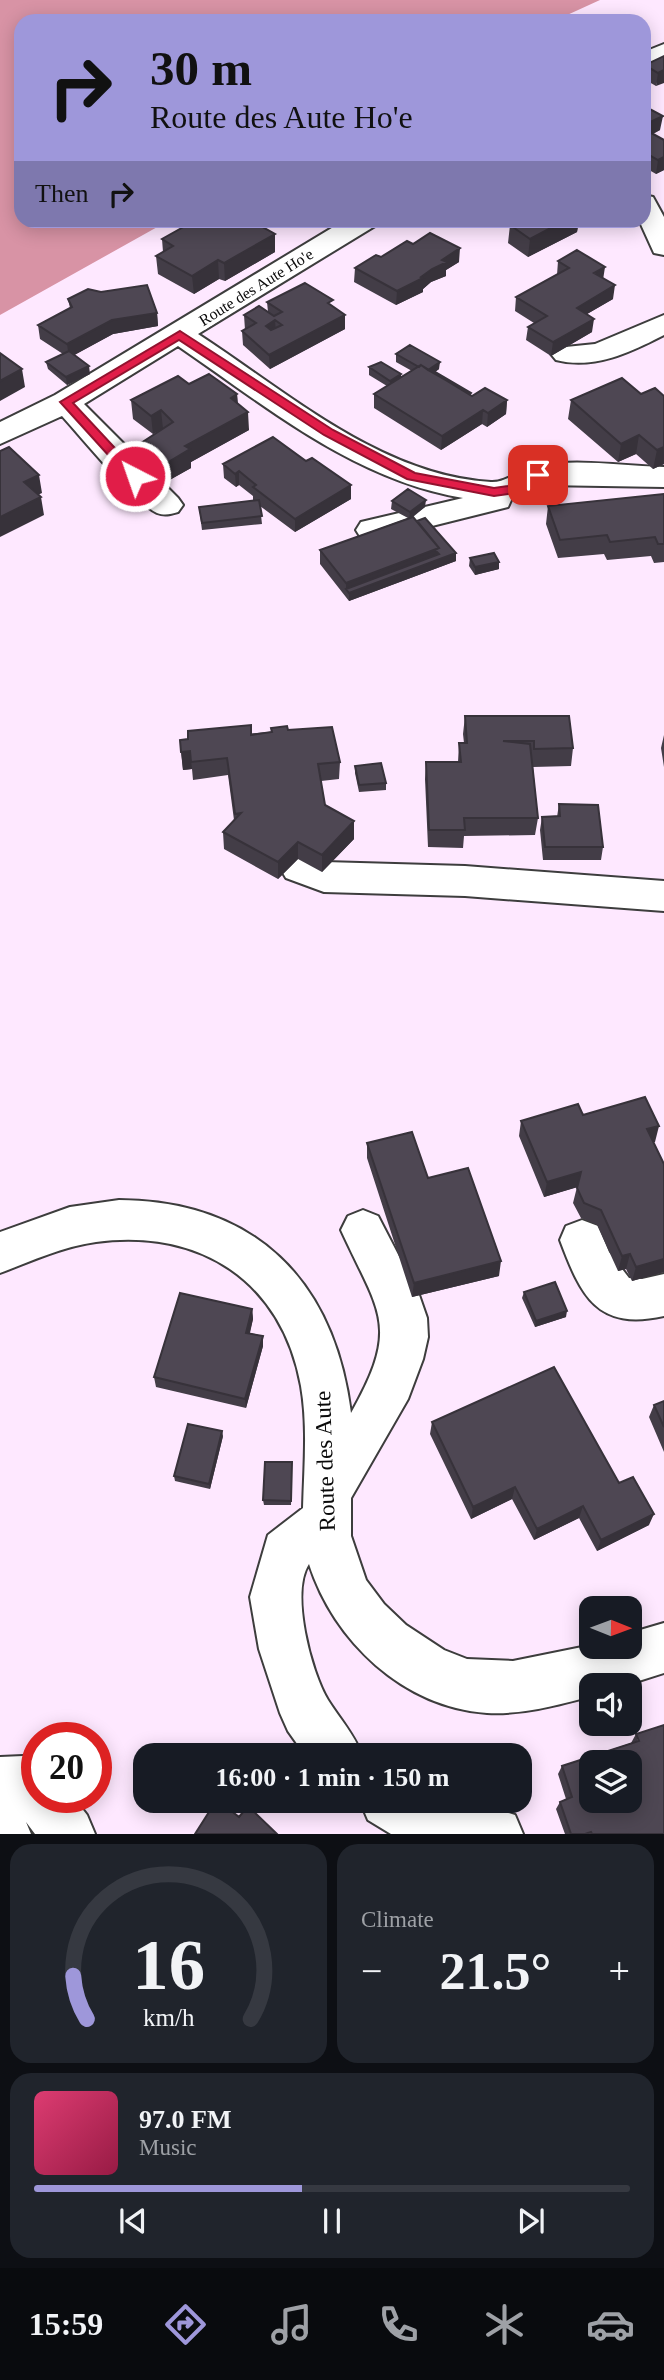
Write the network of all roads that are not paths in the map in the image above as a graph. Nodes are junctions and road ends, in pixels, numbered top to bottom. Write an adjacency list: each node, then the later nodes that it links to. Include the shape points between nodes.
1 (651, 218): 3 (street)
2 (352, 228): 5 (street, Route des Aute Ho'e)
3 (664, 247)
4 (664, 324): 6 (street, via 607,349 582,356)
5 (180, 335): 7 (street, Route des Aute Ho'e); 12 (street, via 329,433 411,476 494,492)
6 (566, 354)
7 (66, 402): 8 (street); 9 (street, Route des Aute Ho'e)
8 (92, 427): 10 (street); 14 (street)
9 (0, 435)
10 (143, 456)
11 (664, 477): 12 (street)
12 (524, 483): 13 (street); 15 (street, via 494,502)
13 (664, 494)
14 (167, 505)
15 (372, 530)
16 (299, 868): 17 (street, via 324,877 465,881)
17 (664, 896)
18 (363, 1230): 22 (street, via 392,1283 404,1320 405,1348)
19 (582, 1240): 21 (street, via 591,1264 617,1298 642,1300)
20 (0, 1254): 22 (street, Route des Aute, via 35,1236 104,1219 171,1222 216,1235 261,1265 300,1312 320,1359 328,1418)
21 (664, 1295)
22 (327, 1506): 23 (street, Route des Aute, via 326,1539 343,1591 375,1632 413,1662 468,1685 516,1686); 24 (street, via 285,1552 275,1597 284,1649 306,1713)
23 (664, 1648)
24 (327, 1743)
25 (21, 1782): 26 (street)
26 (0, 1783)
27 (52, 1813): 31 (street)
28 (405, 1813): 32 (street)
29 (0, 1827): 30 (street)
30 (4, 1834)
31 (68, 1834)
32 (496, 1834)

